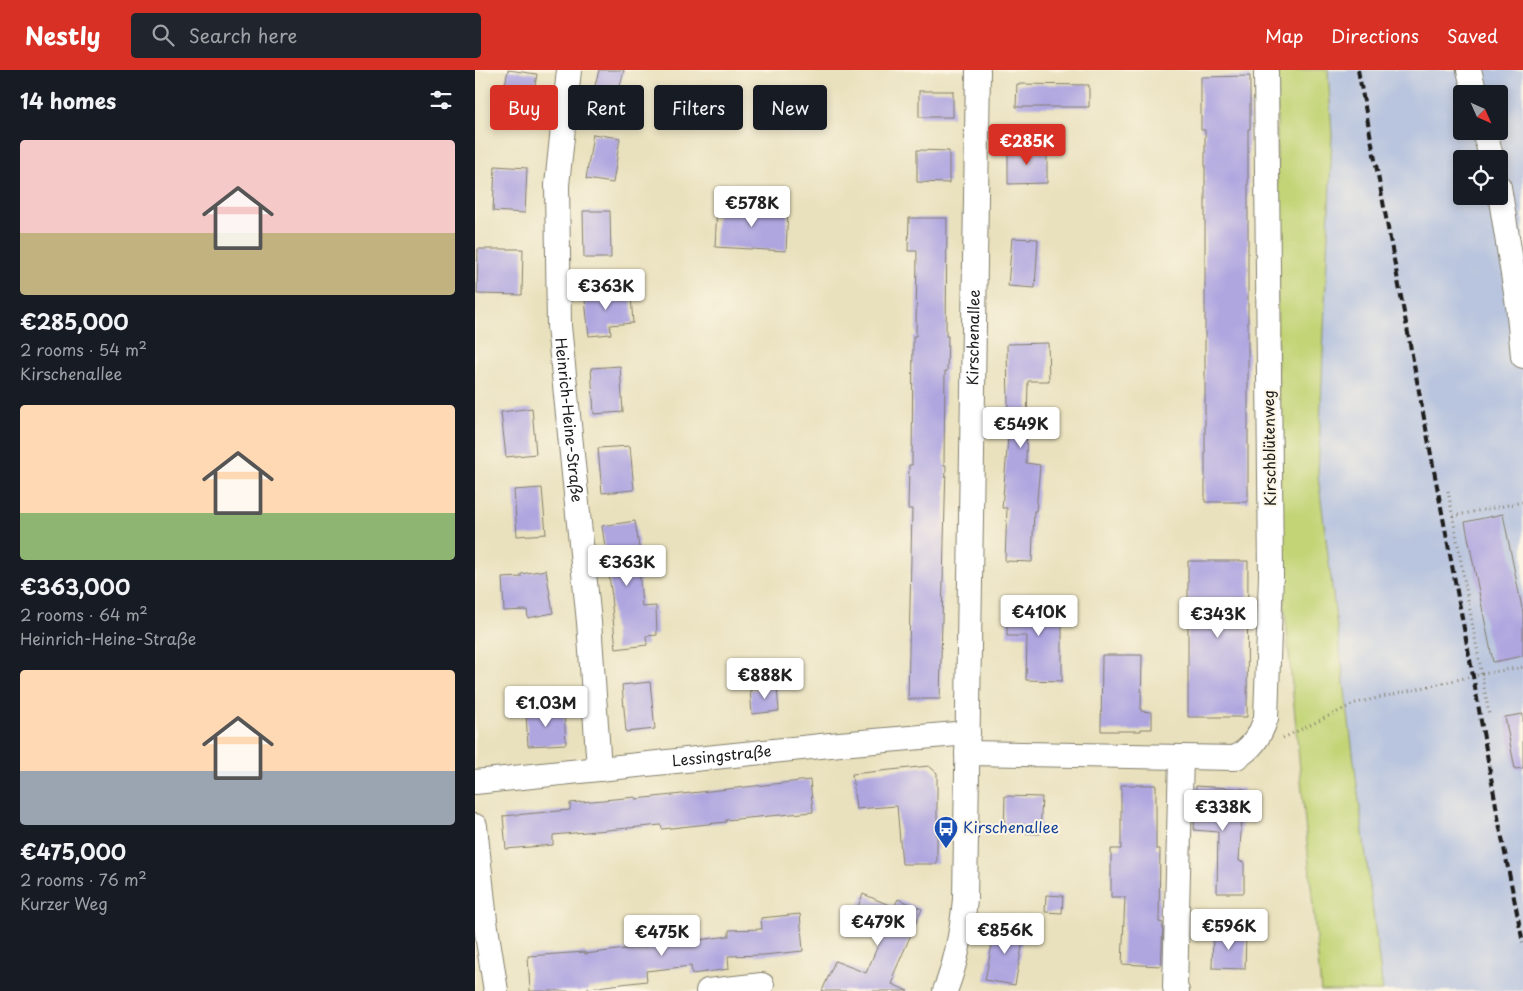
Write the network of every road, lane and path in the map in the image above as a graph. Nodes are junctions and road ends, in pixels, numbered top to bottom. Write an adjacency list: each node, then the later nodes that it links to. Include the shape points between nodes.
1 (569, 70): 17 (street, Heinrich-Heine-Straße, via 557,185 559,326 589,622)
2 (978, 70): 15 (street, Kirschenallee)
3 (1266, 70): 14 (street, Kirschblütenweg, via 1271,574 1266,718)
4 (1469, 70): 5 (street)
5 (1473, 85)
6 (1502, 205): 7 (street)
7 (1523, 356)
8 (1448, 491): 10 (path)
9 (1523, 502): 10 (path)
10 (1452, 516): 12 (path)
11 (1523, 666): 12 (path)
12 (1482, 674): 13 (path); 14 (path, via 1356,703 1277,740)
13 (1489, 714)
14 (1260, 735): 16 (street, Kirschblütenweg, via 1246,752 1235,758)
15 (968, 743): 16 (street, Kirschblütenweg); 17 (street, Lessingstraße, via 859,742); 23 (street, Kirschenallee, via 965,899 961,934)
16 (1181, 757): 24 (street)
17 (599, 769): 18 (street, Lessingstraße)
18 (475, 782)
19 (475, 826): 21 (street)
20 (762, 985): 22 (street)
21 (496, 991)
22 (708, 991)
23 (945, 991)
24 (1177, 991)

